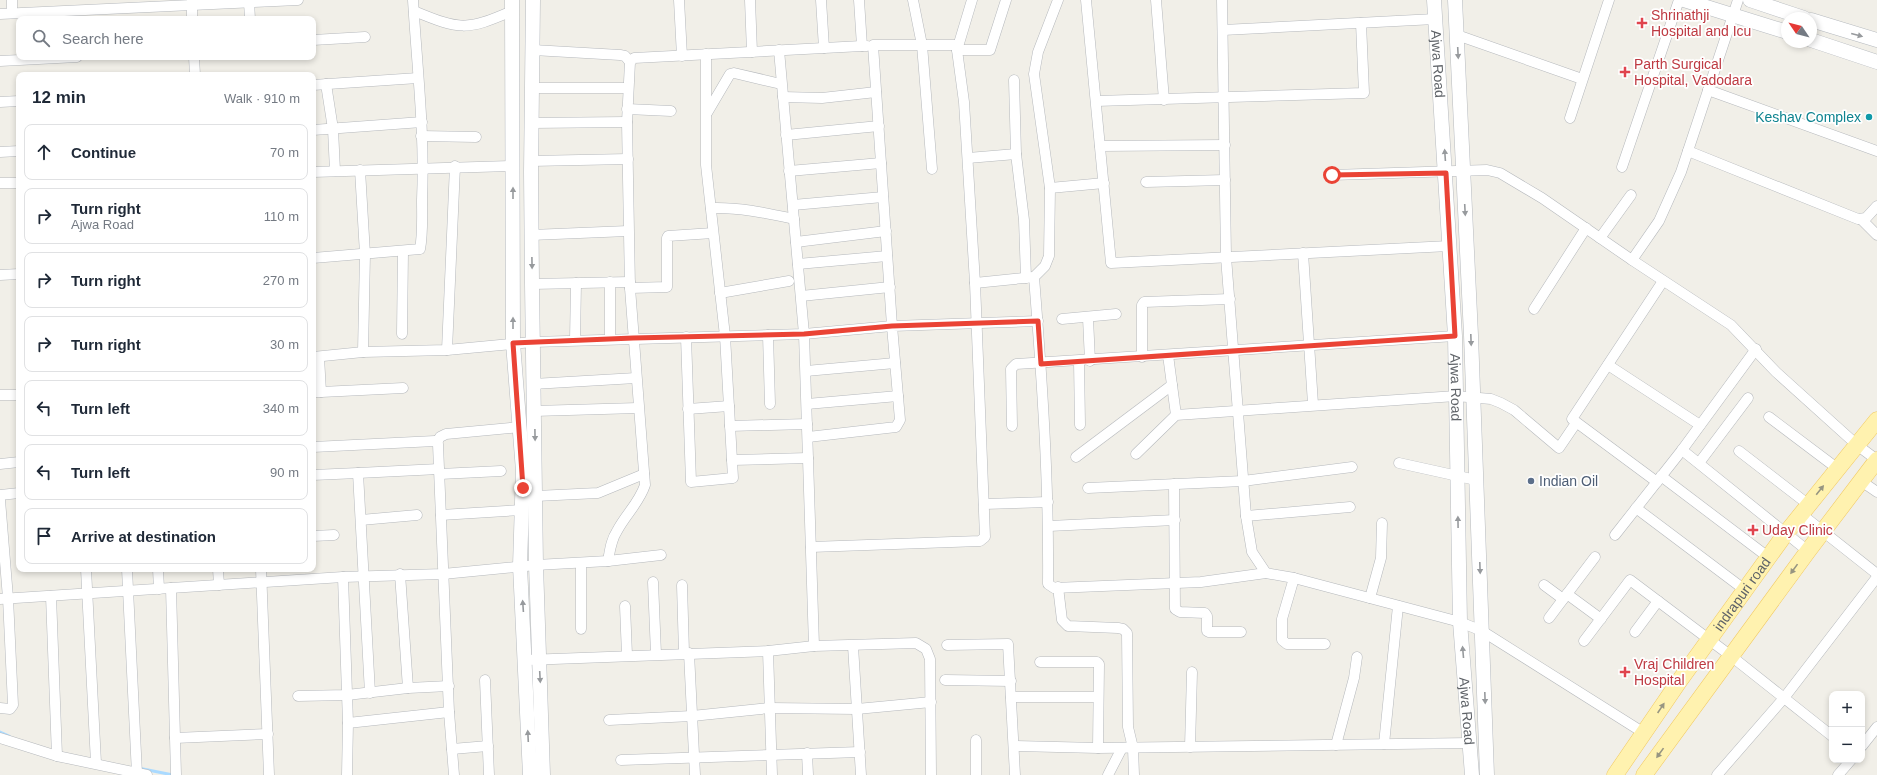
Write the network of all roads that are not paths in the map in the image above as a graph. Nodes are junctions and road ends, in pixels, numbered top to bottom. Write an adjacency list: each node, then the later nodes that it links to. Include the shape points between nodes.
1 (12, 0): 29 (street)
2 (298, 0): 24 (street)
3 (413, 0): 27 (street)
4 (534, 0): 51 (street)
5 (679, 0): 55 (street)
6 (750, 0): 53 (street)
7 (821, 0): 50 (street)
8 (859, 0): 47 (street)
9 (913, 0): 46 (street)
10 (972, 0): 48 (street)
11 (1006, 0): 48 (street, via 990,50)
12 (1058, 0): 119 (street, via 1038,52 1034,74)
13 (1086, 0): 77 (street)
14 (1156, 0): 74 (street)
15 (1222, 0): 38 (street)
16 (1434, 0): 34 (street, Ajwa Road)
17 (1455, 0): 40 (street, Ajwa Road)
18 (1609, 0): 63 (street)
19 (1679, 0): 104 (street)
20 (1684, 0): 31 (street)
21 (1738, 0): 31 (street)
22 (1750, 0): 25 (street)
23 (192, 2): 24 (street); 29 (street); 32 (street)
24 (249, 2): 33 (street)
25 (1770, 3): 28 (street)
26 (512, 6): 27 (street, via 481,24 467,26 446,24); 103 (street)
27 (414, 11): 62 (street)
28 (1790, 12)
29 (12, 13): 30 (street)
30 (0, 14)
31 (1734, 15): 39 (street); 70 (street)
32 (192, 16)
33 (250, 16)
34 (1435, 19): 36 (street); 112 (street, Ajwa Road, one-way to 34)
35 (1817, 22): 37 (street)
36 (1361, 23): 38 (street); 73 (street, via 1364,93)
37 (1838, 29): 43 (street, one-way to 43); 49 (street)
38 (1223, 30): 73 (street)
39 (1781, 30)
40 (1457, 35): 63 (street); 110 (street, Ajwa Road, one-way to 110)
41 (365, 37): 42 (street)
42 (316, 40)
43 (1877, 40)
44 (1817, 42): 49 (street)
45 (873, 45): 46 (street); 47 (street); 71 (street)
46 (922, 45): 48 (street); 106 (street)
47 (862, 46): 50 (street)
48 (957, 47): 98 (street)
49 (1833, 47): 60 (street)
50 (824, 48): 52 (street)
51 (533, 50): 59 (street, via 620,55 625,56); 68 (street)
52 (778, 50): 53 (street); 66 (street)
53 (752, 52): 54 (street)
54 (706, 54): 55 (street); 80 (street)
55 (682, 56): 59 (street, via 634,58)
56 (19, 60): 58 (street)
57 (194, 60): 61 (street)
58 (0, 61)
59 (630, 62): 69 (street)
60 (1877, 62)
61 (195, 72)
62 (418, 78): 65 (street); 82 (street)
63 (1582, 79): 81 (street)
64 (1014, 80): 97 (street)
65 (326, 84): 67 (street); 86 (street)
66 (781, 84): 72 (street); 80 (street, via 730,74)
67 (316, 85)
68 (532, 88): 69 (street); 84 (street)
69 (628, 88): 78 (street)
70 (1708, 90): 94 (street); 95 (street)
71 (876, 92): 72 (street, via 822,98); 85 (street)
72 (783, 97): 88 (street)
73 (1224, 98): 74 (street); 91 (street)
74 (1164, 100): 77 (street)
75 (16, 101): 76 (street)
76 (0, 102)
77 (1096, 102): 92 (street)
78 (627, 109): 79 (street); 83 (street)
79 (671, 111)
80 (706, 114): 124 (street, via 706,165)
81 (1570, 118)
82 (422, 122): 86 (street); 89 (street)
83 (627, 122): 84 (street); 99 (street)
84 (531, 123): 100 (street)
85 (879, 126): 88 (street); 101 (street)
86 (332, 129): 87 (street); 109 (street)
87 (316, 130)
88 (786, 135): 108 (street)
89 (421, 136): 90 (street); 105 (street)
90 (476, 137)
91 (1225, 145): 92 (street); 114 (street)
92 (1100, 146): 118 (street)
93 (16, 151): 96 (street)
94 (1688, 151): 126 (street); 142 (street, via 1659,221)
95 (1877, 151)
96 (0, 152)
97 (1016, 154): 98 (street); 146 (street)
98 (968, 158): 151 (street)
99 (628, 159): 100 (street); 128 (street)
100 (531, 161): 131 (street)
101 (881, 162): 108 (street); 121 (street)
102 (455, 166): 103 (street); 105 (street); 178 (street)
103 (513, 166): 175 (street, one-way to 103)
104 (1622, 167)
105 (424, 168): 107 (street); 136 (street, via 421,248)
106 (932, 169)
107 (360, 170): 109 (street); 138 (street)
108 (789, 170): 122 (street)
109 (335, 171): 111 (street)
110 (1463, 171): 112 (street); 127 (street, via 1487,170 1500,173); 199 (street, Ajwa Road, one-way to 199)
111 (316, 172)
112 (1446, 173): 113 (street); 135 (street, Ajwa Road)
113 (1332, 175)
114 (1225, 180): 115 (street); 140 (street)
115 (1146, 182)
116 (0, 183): 117 (street)
117 (16, 183)
118 (1104, 183): 119 (street); 140 (street, via 1111,263)
119 (1050, 188): 146 (street, via 1050,256 1045,266)
120 (1631, 195): 133 (street)
121 (883, 197): 122 (street); 129 (street)
122 (793, 205): 125 (street)
123 (1877, 206): 126 (street)
124 (711, 208): 125 (street, via 748,209); 130 (street)
125 (794, 219): 134 (street)
126 (1862, 220): 132 (street)
127 (1586, 228): 133 (street); 158 (street)
128 (628, 231): 131 (street); 153 (street)
129 (886, 231): 134 (street); 139 (street)
130 (713, 233): 153 (street, via 668,236 667,287); 155 (street)
131 (531, 235): 152 (street, one-way to 152)
132 (1877, 235)
133 (1600, 238): 142 (street)
134 (796, 242): 143 (street)
135 (1449, 246): 137 (street); 169 (street, Ajwa Road)
136 (403, 251): 138 (street); 165 (street)
137 (1303, 253): 140 (street); 176 (street)
138 (366, 254): 141 (street); 180 (street)
139 (887, 256): 143 (street); 154 (street)
140 (1226, 257): 157 (street)
141 (316, 258)
142 (1632, 260): 148 (street)
143 (798, 264): 156 (street)
144 (16, 274): 145 (street)
145 (0, 275)
146 (1030, 277): 151 (street); 162 (street)
147 (789, 281): 155 (street)
148 (1663, 281): 177 (street, via 1731,325); 188 (street)
149 (610, 282): 150 (street); 153 (street); 172 (street)
150 (576, 283): 152 (street); 173 (street)
151 (976, 283): 163 (street)
152 (532, 284): 174 (street)
153 (630, 285): 171 (street)
154 (890, 287): 156 (street); 164 (street)
155 (720, 293): 168 (street)
156 (801, 296): 166 (street)
157 (1230, 298): 179 (street); 183 (street, via 1144,302)
158 (1534, 309)
159 (1116, 314): 160 (street)
160 (1088, 318): 161 (street); 184 (street)
161 (1062, 319)
162 (1038, 321): 163 (street); 187 (street)
163 (977, 322): 164 (street); 254 (street)
164 (892, 326): 166 (street); 186 (street)
165 (402, 334)
166 (804, 334): 167 (street); 189 (street)
167 (768, 335): 168 (street); 201 (street)
168 (725, 336): 170 (street); 204 (street)
169 (1455, 336): 176 (street); 198 (street, Ajwa Road)
170 (686, 337): 171 (street); 206 (street)
171 (633, 338): 172 (street); 190 (street)
172 (610, 339): 173 (street)
173 (575, 340): 174 (street)
174 (533, 342): 175 (street); 191 (street)
175 (513, 343): 178 (street); 218 (street)
176 (1310, 344): 179 (street); 203 (street)
177 (1756, 349): 215 (street); 221 (street, via 1776,372)
178 (447, 350): 180 (street)
179 (1234, 351): 181 (street); 208 (street)
180 (364, 352): 182 (street)
181 (1168, 355): 183 (street); 192 (street)
182 (316, 357): 194 (street)
183 (1142, 357): 184 (street)
184 (1090, 360): 185 (street)
185 (1079, 361): 187 (street); 214 (street)
186 (895, 363): 189 (street); 197 (street)
187 (1041, 364): 217 (street, via 1016,364 1011,369); 253 (street)
188 (1608, 365): 212 (street, via 1572,417); 215 (street)
189 (806, 372): 202 (street)
190 (636, 378): 191 (street); 205 (street)
191 (533, 384): 207 (street)
192 (1172, 385): 209 (street); 226 (street)
193 (403, 388): 194 (street)
194 (317, 392)
195 (16, 394): 196 (street)
196 (0, 395)
197 (898, 396): 202 (street); 219 (street, via 900,420 896,427)
198 (1456, 396): 199 (street); 203 (street); 241 (street, Ajwa Road)
199 (1473, 397): 212 (street, via 1491,399 1514,410 1559,448); 243 (street, Ajwa Road)
200 (1748, 398): 232 (street)
201 (770, 404)
202 (807, 404): 213 (street)
203 (1313, 404): 208 (street)
204 (729, 406): 206 (street); 216 (street)
205 (638, 408): 207 (street); 239 (street)
206 (688, 409): 228 (street, via 691,482 733,478)
207 (534, 411): 251 (street, one-way to 251)
208 (1238, 411): 209 (street); 244 (street)
209 (1176, 415): 225 (street)
210 (1769, 417): 235 (street)
211 (1877, 420): 221 (main road, indrapuri road)
212 (1576, 423): 242 (street)
213 (807, 424): 216 (street); 219 (street)
214 (1080, 425)
215 (1700, 425): 223 (street)
216 (730, 426): 228 (street)
217 (1012, 426)
218 (520, 427): 220 (street, via 446,434); 257 (street)
219 (808, 437): 227 (street)
220 (437, 442): 222 (street); 237 (street)
221 (1857, 445): 229 (street); 235 (main road, indrapuri road)
222 (316, 447)
223 (1682, 450): 232 (street); 242 (street)
224 (1739, 451): 258 (street)
225 (1136, 454)
226 (1076, 457)
227 (808, 458): 228 (street); 271 (street)
228 (732, 460)
229 (1877, 460): 245 (main road, indrapuri road)
230 (16, 462): 233 (street)
231 (1399, 463): 241 (street)
232 (1699, 463): 267 (street)
233 (0, 464)
234 (1352, 467): 244 (street)
235 (1838, 469): 258 (main road, indrapuri road, one-way to 235)
236 (501, 471): 237 (street)
237 (440, 472): 238 (street); 260 (street)
238 (358, 473): 240 (street); 262 (street)
239 (644, 474): 251 (street, via 598,493); 276 (street, via 645,485 642,494 617,530)
240 (316, 476)
241 (1457, 477): 243 (street); 314 (street, Ajwa Road, one-way to 241)
242 (1659, 479): 256 (street); 275 (street)
243 (1476, 480): 316 (street, Ajwa Road, one-way to 316)
244 (1243, 481): 246 (street); 261 (street)
245 (1861, 481): 248 (street); 266 (main road, indrapuri road)
246 (1174, 484): 247 (street); 263 (street)
247 (1088, 488)
248 (1877, 492)
249 (16, 493): 250 (street)
250 (0, 495)
251 (536, 496): 278 (street)
252 (0, 500): 308 (street)
253 (1048, 502): 254 (street); 265 (street)
254 (984, 504): 271 (street, via 985,537 980,541)
255 (1350, 507): 261 (street)
256 (1636, 508): 269 (street); 302 (street)
257 (522, 510): 260 (street); 279 (street)
258 (1805, 510): 266 (street); 267 (main road, indrapuri road)
259 (418, 515): 262 (street)
260 (441, 515): 287 (street)
261 (1246, 516): 285 (street, via 1252,552)
262 (361, 520): 290 (street)
263 (1175, 520): 265 (street); 295 (street)
264 (1382, 523): 307 (street, via 1381,558)
265 (1049, 526): 299 (street, via 1048,584)
266 (1822, 532): 272 (main road, indrapuri road); 288 (street)
267 (1786, 533): 272 (street); 275 (main road, indrapuri road)
268 (334, 535): 270 (street)
269 (1615, 535)
270 (316, 536)
271 (811, 547): 323 (street)
272 (1808, 551): 329 (main road, indrapuri road, one-way to 329)
273 (660, 555): 276 (street)
274 (1595, 557): 306 (street)
275 (1768, 557): 302 (main road, indrapuri road)
276 (608, 561): 277 (street)
277 (580, 564): 278 (street); 315 (street)
278 (536, 565): 279 (street); 331 (street)
279 (520, 566): 287 (street); 331 (street, one-way to 279)
280 (86, 572): 304 (street)
281 (127, 572): 303 (street)
282 (158, 572): 301 (street)
283 (218, 572): 296 (street)
284 (261, 572): 293 (street)
285 (1266, 572): 292 (street); 295 (street, via 1201,582)
286 (400, 574): 287 (street); 290 (street); 338 (street)
287 (443, 574): 337 (street)
288 (1877, 574)
289 (343, 577): 290 (street); 293 (street); 340 (street)
290 (365, 577): 339 (street)
291 (1877, 577): 344 (street)
292 (1294, 578): 307 (street); 321 (street, via 1282,619 1282,640 1287,644)
293 (262, 582): 296 (street); 355 (street)
294 (653, 582): 327 (street)
295 (1175, 583): 299 (street); 317 (street, via 1175,609 1178,612 1205,613 1209,632)
296 (219, 585): 300 (street)
297 (682, 585): 326 (street)
298 (1544, 585): 306 (street)
299 (1058, 587): 369 (street, via 1062,620 1068,626 1118,628 1127,633 1128,727)
300 (171, 588): 301 (street); 358 (street)
301 (159, 589): 303 (street)
302 (1745, 590): 319 (main road, indrapuri road)
303 (129, 591): 304 (street); 379 (street)
304 (89, 594): 305 (street); 377 (street)
305 (51, 596): 308 (street); 374 (street)
306 (1565, 596): 312 (street); 313 (street)
307 (1370, 598): 311 (street)
308 (4, 599): 346 (street, via 13,705 10,709)
309 (1658, 601): 313 (street, via 1630,580); 318 (street); 319 (street)
310 (626, 606): 328 (street)
311 (1398, 606): 314 (street); 362 (street)
312 (1549, 618)
313 (1601, 619): 320 (street)
314 (1460, 622): 316 (street); 361 (street, Ajwa Road, one-way to 314)
315 (582, 629)
316 (1482, 631): 354 (street); 397 (street, Ajwa Road, one-way to 397)
317 (1241, 632)
318 (1635, 632)
319 (1710, 640): 329 (street); 354 (main road, indrapuri road, one-way to 319)
320 (1584, 641)
321 (1325, 644)
322 (946, 645): 336 (street, via 1008,644)
323 (814, 646): 324 (street); 325 (street)
324 (853, 646): 345 (street, via 921,644 930,659); 348 (street)
325 (768, 651): 326 (street); 347 (street)
326 (686, 653): 327 (street); 350 (street)
327 (656, 654): 328 (street)
328 (627, 655): 331 (street)
329 (1731, 656): 344 (street); 399 (main road, indrapuri road, one-way to 399)
330 (1357, 657): 363 (street)
331 (532, 659): 385 (street, one-way to 331); 386 (street, one-way to 386)
332 (1040, 662): 343 (street, via 1097,662)
333 (1192, 672): 366 (street)
334 (485, 680): 364 (street)
335 (945, 680): 336 (street)
336 (1011, 681): 342 (street)
337 (449, 686): 338 (street); 349 (street)
338 (408, 688): 339 (street)
339 (370, 692): 340 (street)
340 (348, 695): 341 (street); 352 (street)
341 (298, 696)
342 (1011, 697): 343 (street); 365 (street)
343 (1098, 698): 367 (street)
344 (1784, 698): 356 (street); 400 (street)
345 (931, 702): 348 (street); 391 (street)
346 (0, 708)
347 (770, 708): 348 (street); 350 (street); 373 (street)
348 (857, 709): 371 (street)
349 (449, 712): 352 (street); 370 (street)
350 (692, 716): 351 (street); 375 (street)
351 (609, 720)
352 (348, 723): 382 (street)
353 (1877, 727): 360 (street)
354 (1644, 733): 398 (main road, indrapuri road)
355 (268, 734): 358 (street); 381 (street)
356 (1829, 734)
357 (0, 738): 374 (street)
358 (175, 738): 380 (street)
359 (976, 740): 392 (street)
360 (1865, 742)
361 (1470, 743): 362 (street); 396 (street, Ajwa Road)
362 (1384, 744): 363 (street)
363 (1336, 745): 366 (street)
364 (488, 746): 370 (street); 384 (street)
365 (1015, 746): 367 (street); 393 (street)
366 (1190, 747): 369 (street)
367 (1098, 748): 368 (street)
368 (1122, 748): 369 (street); 394 (street)
369 (1133, 748): 395 (street)
370 (452, 749): 383 (street)
371 (860, 752): 372 (street); 390 (street)
372 (807, 753): 373 (street); 389 (street)
373 (772, 754): 375 (street); 388 (street)
374 (56, 756): 377 (street)
375 (694, 758): 376 (street); 387 (street)
376 (621, 760)
377 (96, 763): 379 (street)
378 (1848, 763): 401 (street)
379 (142, 774)
380 (176, 775)
381 (269, 775)
382 (347, 775)
383 (454, 775)
384 (489, 775)
385 (530, 775)
386 (544, 775)
387 (695, 775)
388 (772, 775)
389 (808, 775)
390 (861, 775)
391 (931, 775)
392 (976, 775)
393 (1015, 775)
394 (1108, 775)
395 (1134, 775)
396 (1472, 775)
397 (1487, 775)
398 (1615, 775)
399 (1644, 775)
400 (1717, 775)
401 (1838, 775)

